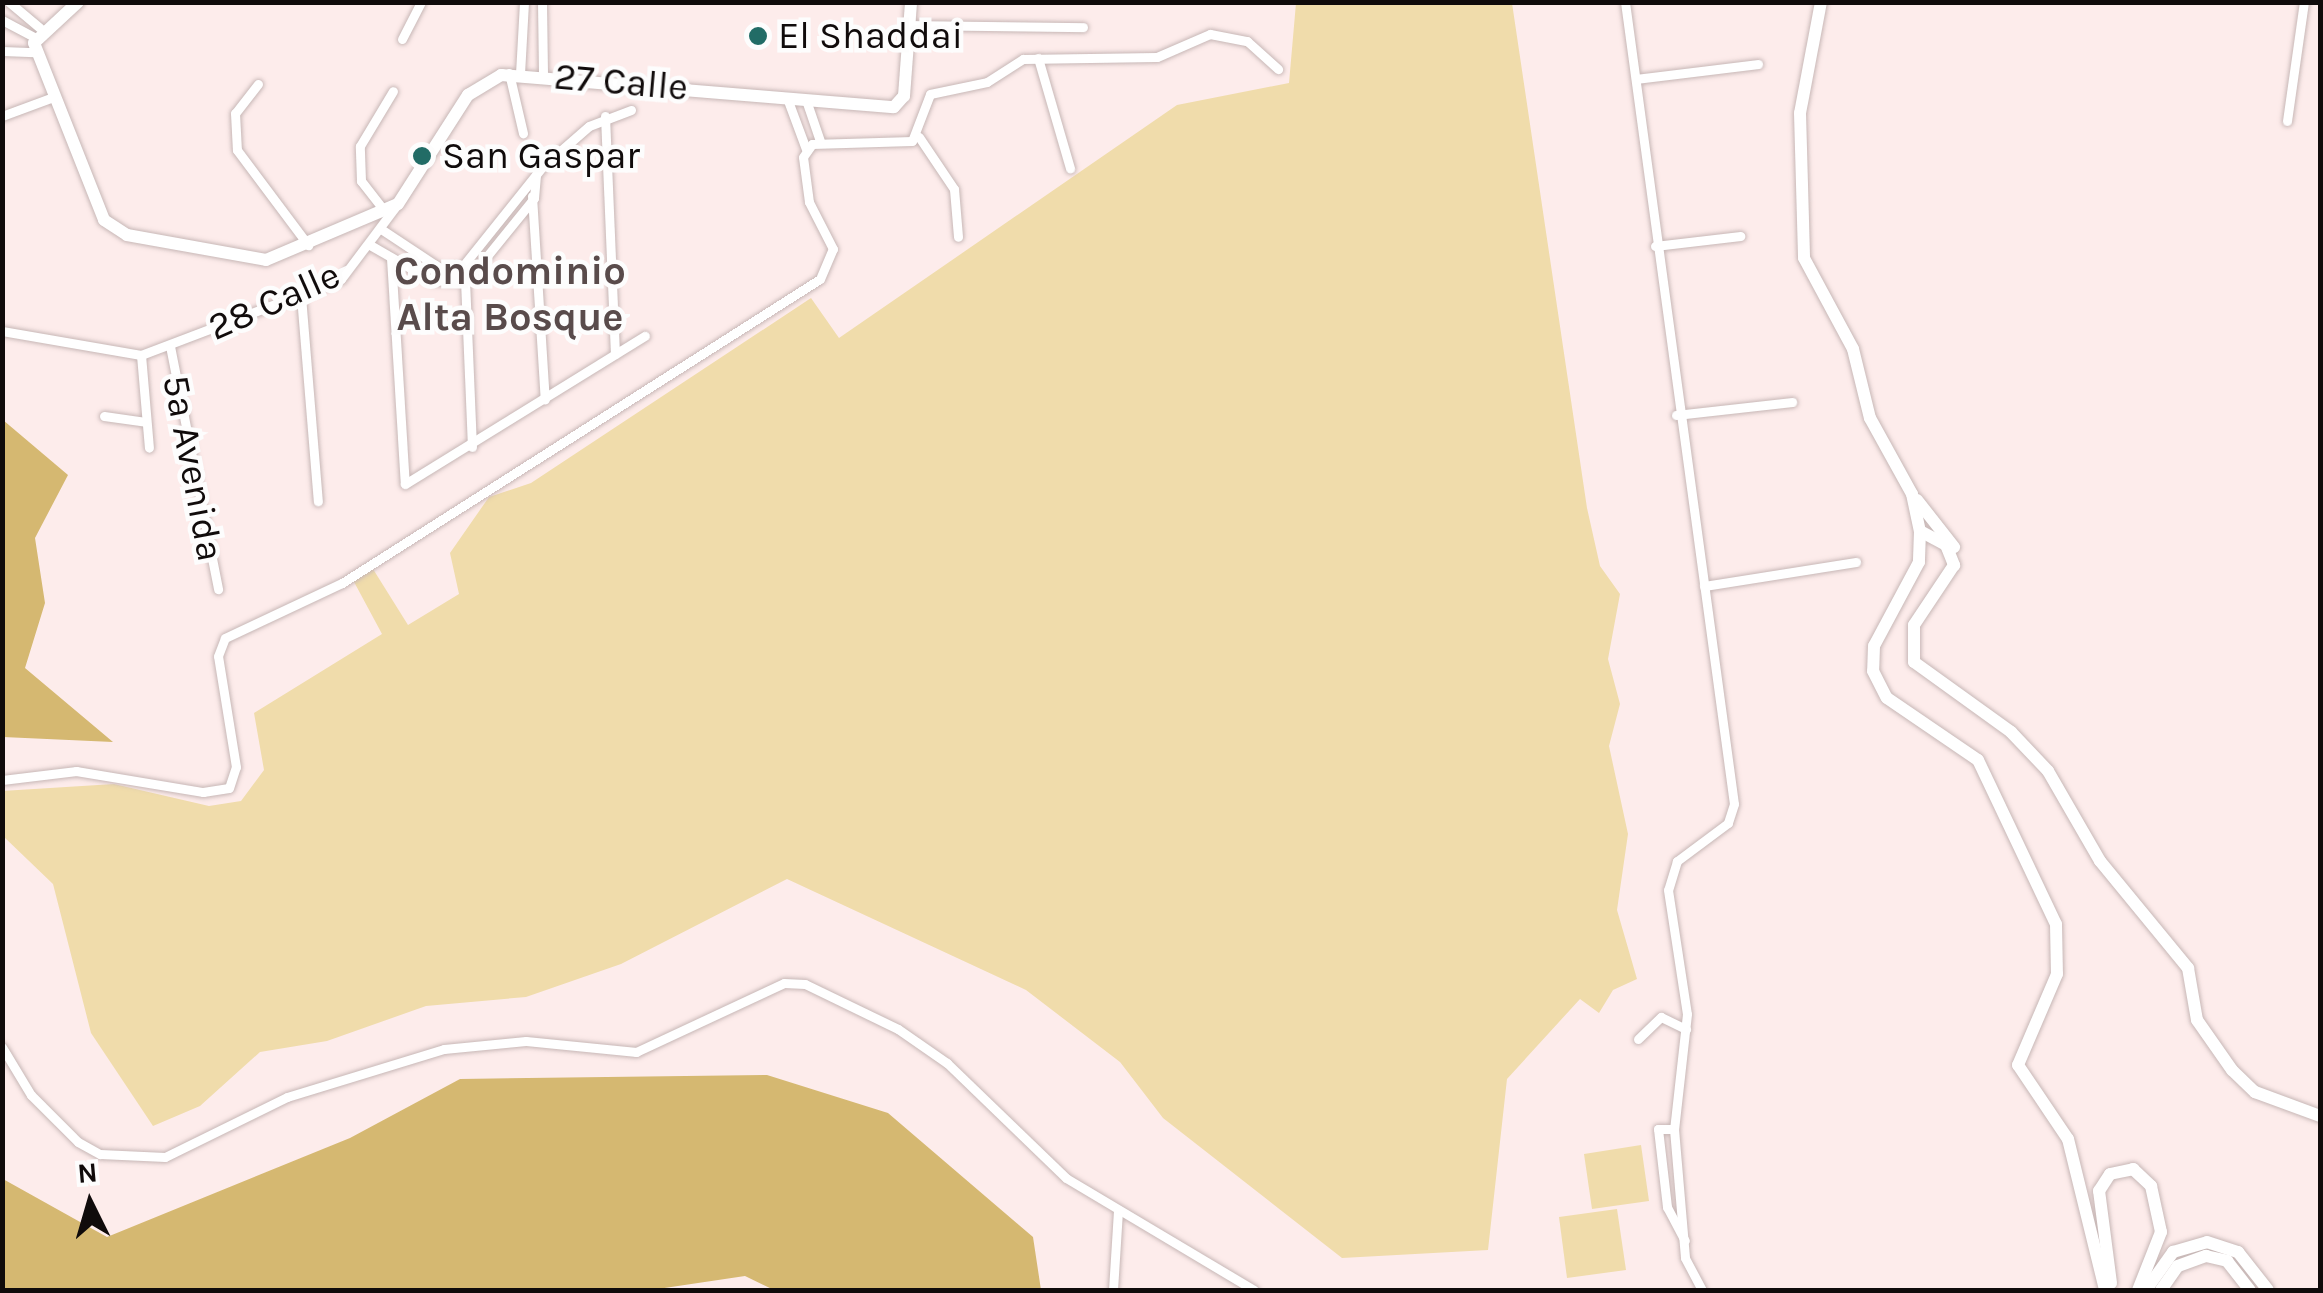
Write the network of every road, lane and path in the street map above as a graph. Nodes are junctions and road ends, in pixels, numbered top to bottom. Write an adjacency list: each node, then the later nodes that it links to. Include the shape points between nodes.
1 (9, 2): 13 (street)
2 (78, 2): 13 (main road)
3 (421, 2): 14 (street)
4 (524, 2): 20 (street)
5 (542, 2): 21 (street)
6 (912, 2): 11 (main road)
7 (1626, 2): 22 (street)
8 (1821, 2): 64 (main road, via 1800,113 1804,258)
9 (2304, 2): 31 (street)
10 (2, 20): 13 (street)
11 (910, 25): 12 (street); 27 (main road, 27 Calle, via 904,96 887,108)
12 (1083, 27)
13 (37, 33): 16 (main road)
14 (402, 39)
15 (2, 51): 16 (street)
16 (36, 52): 25 (main road)
17 (1038, 58): 19 (street, via 1157,57 1210,34 1247,41); 33 (street, via 930,94); 36 (street)
18 (1758, 64): 22 (street)
19 (1278, 69)
20 (515, 74): 21 (main road, 27 Calle); 32 (street); 40 (main road, 27 Calle, via 468,95)
21 (543, 76): 26 (main road, 27 Calle)
22 (1636, 79): 47 (street)
23 (258, 84): 46 (street, via 234,113 237,150)
24 (393, 91): 41 (street, via 360,146 362,181)
25 (53, 96): 29 (street); 46 (main road, via 115,230 256,259)
26 (787, 98): 27 (main road, 27 Calle); 35 (street)
27 (806, 100): 34 (street)
28 (631, 110): 30 (street)
29 (2, 116)
30 (605, 116): 37 (street); 55 (street)
31 (2287, 120)
32 (523, 133)
33 (919, 137): 34 (street); 44 (street, via 954,189)
34 (820, 141): 35 (street)
35 (806, 149): 71 (street, via 812,212 832,249 820,279 342,584 225,638 218,656 236,767 229,788 203,792 76,770)
36 (1070, 168)
37 (536, 174): 38 (street); 39 (street)
38 (522, 188): 39 (street); 49 (street)
39 (534, 198): 50 (street); 57 (street)
40 (398, 204): 41 (main road); 42 (street, 28 Calle)
41 (383, 209): 46 (main road)
42 (381, 230): 45 (street, 28 Calle); 49 (street, via 440,268)
43 (1740, 236): 47 (street)
44 (958, 237)
45 (370, 244): 48 (street); 51 (street, 28 Calle, via 350,272)
46 (308, 245)
47 (1655, 246): 59 (street)
48 (392, 258): 50 (street, via 440,283); 62 (street, via 400,482)
49 (462, 267): 50 (street)
50 (466, 282): 62 (street)
51 (301, 296): 54 (street, 28 Calle); 65 (street)
52 (2, 331): 56 (street, 28 Calle)
53 (645, 336): 55 (street)
54 (170, 346): 56 (street, 28 Calle); 70 (street, 5a Avenida)
55 (616, 354): 57 (street)
56 (141, 355): 61 (street)
57 (545, 400): 62 (street)
58 (1792, 402): 59 (street)
59 (1676, 415): 69 (street)
60 (104, 416): 61 (street)
61 (146, 422): 63 (street)
62 (472, 446)
63 (149, 448)
64 (1912, 494): 66 (main road); 68 (main road, via 1952,544)
65 (318, 501)
66 (1922, 546): 68 (main road, via 1946,545); 82 (main road, via 1874,646 1873,672 1888,698 1978,760 2056,924 2056,974 2018,1066 2068,1138)
67 (1856, 562): 69 (street)
68 (1954, 565): 75 (main road, via 1914,625 1914,662 2011,732 2048,772 2100,862 2188,968 2197,1020 2232,1070 2255,1092)
69 (1704, 586): 72 (street, via 1734,804 1728,823 1689,846 1669,876)
70 (218, 590)
71 (2, 780)
72 (1686, 1029): 73 (street, via 1661,1017); 76 (street)
73 (1638, 1039)
74 (2, 1047): 77 (street, via 31,1095 78,1142 100,1154 165,1157 287,1098 444,1049 526,1041 636,1052 784,984 805,984 947,1063 1028,1149)
75 (2320, 1116)
76 (1674, 1129): 78 (street); 78 (street, via 1658,1129 1667,1207)
77 (1118, 1211): 79 (street); 80 (street)
78 (1685, 1241): 81 (street)
79 (1113, 1290)
80 (1254, 1290)
81 (1702, 1290)
82 (2109, 1290): 83 (main road, via 2099,1191 2122,1168 2148,1180 2160,1222)
83 (2142, 1290): 86 (main road, via 2173,1252 2207,1242 2238,1252)
84 (2161, 1290): 85 (main road, via 2178,1266 2201,1256 2227,1261)
85 (2250, 1290)
86 (2268, 1290)

